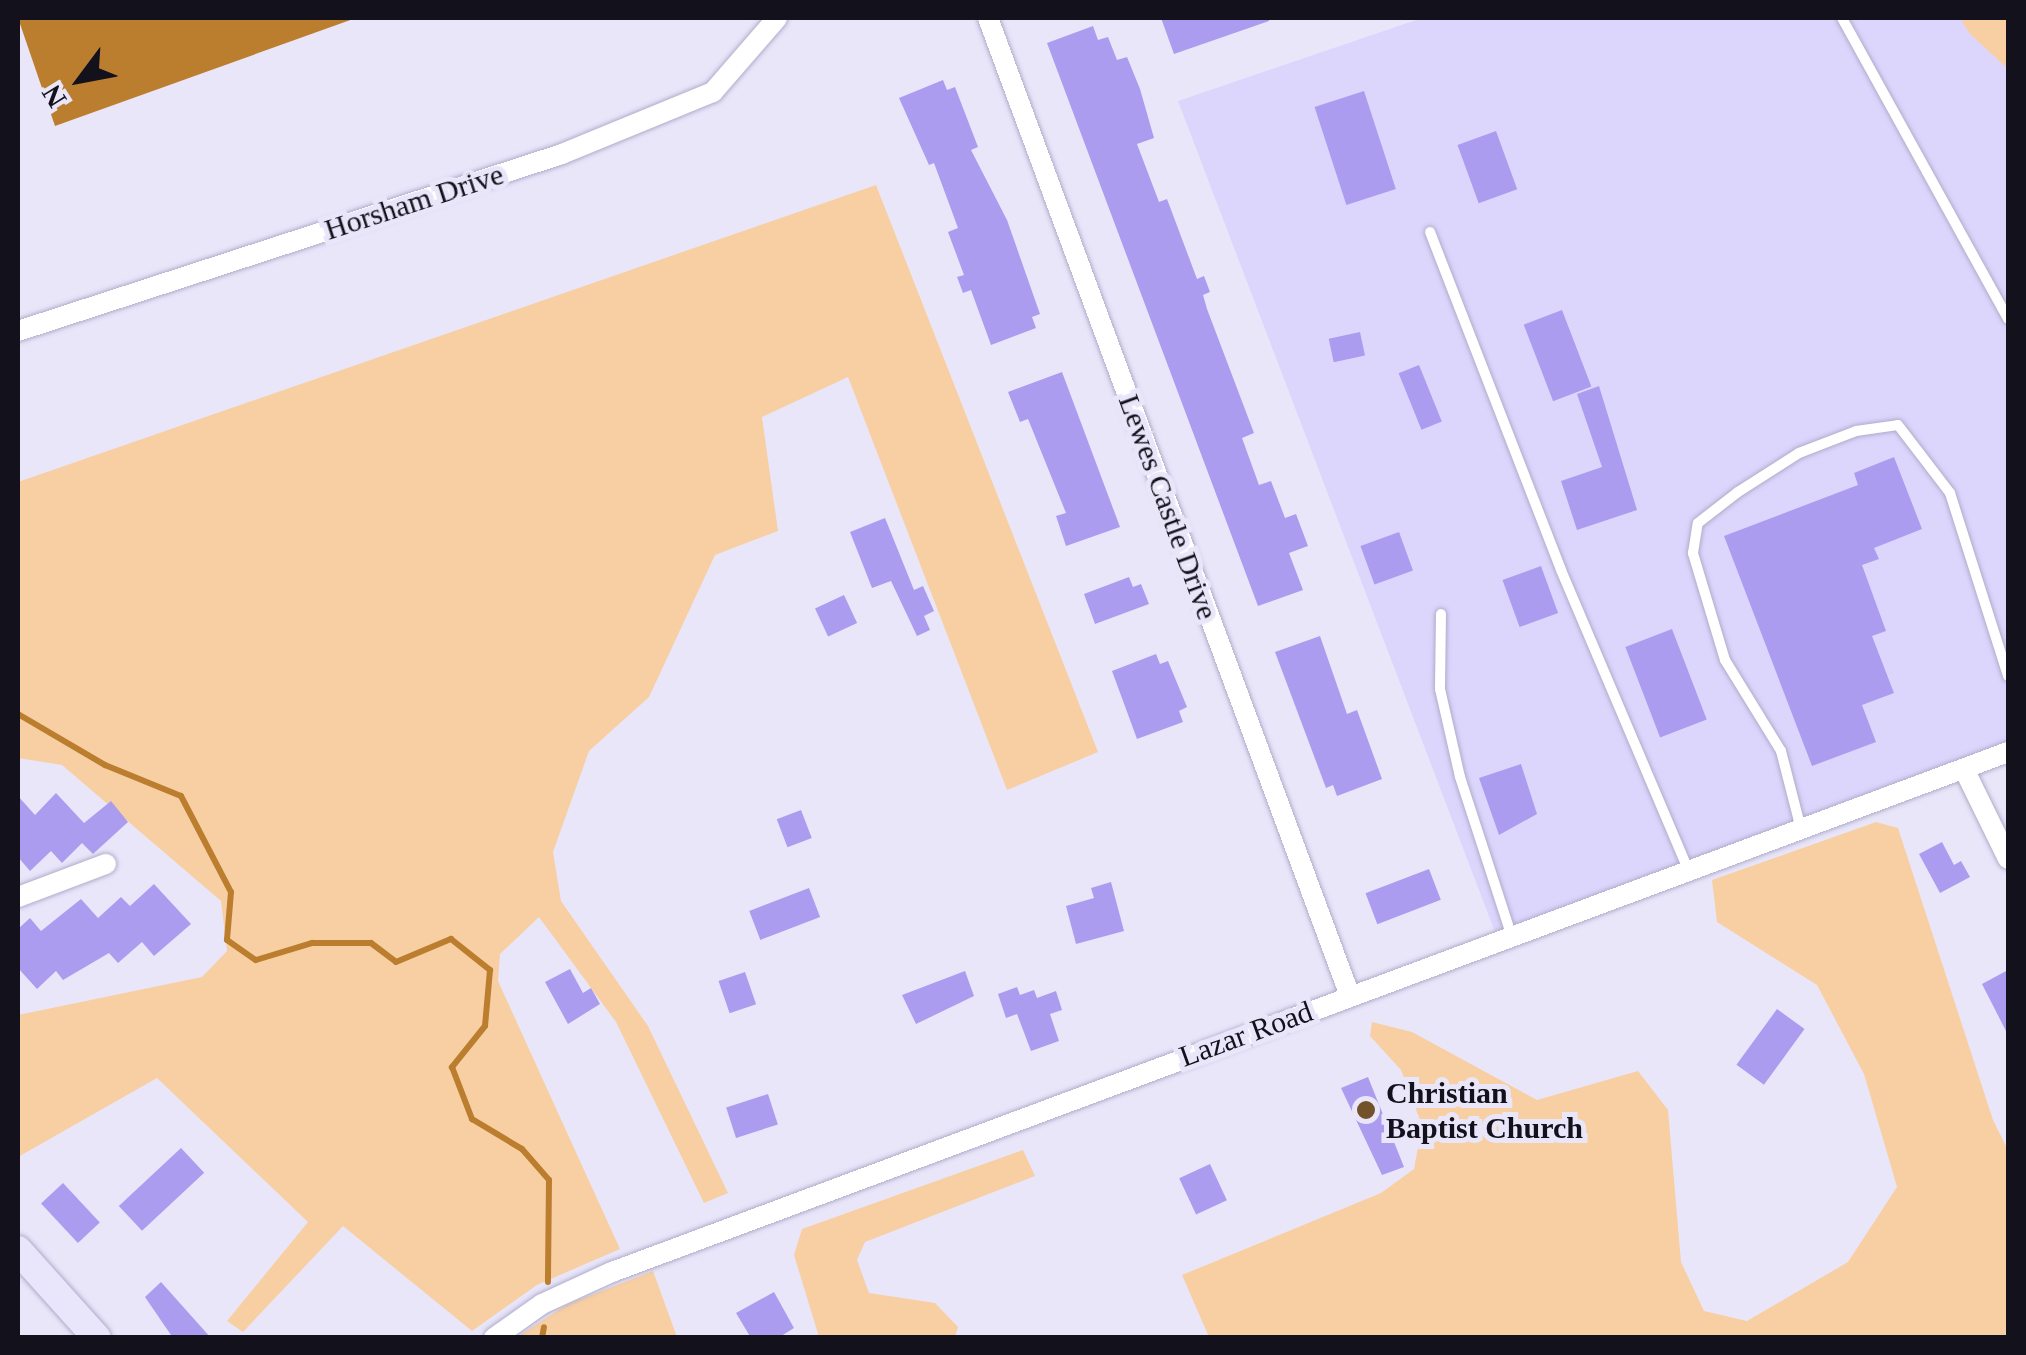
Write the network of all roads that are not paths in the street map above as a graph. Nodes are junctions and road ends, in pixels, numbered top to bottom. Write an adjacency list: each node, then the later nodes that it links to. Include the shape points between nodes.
1 (777, 18): 8 (street, Horsham Drive, via 713,92 562,154)
2 (988, 18): 19 (street, Lewes Castle Drive)
3 (1842, 18): 6 (lane)
4 (1430, 232): 16 (lane, via 1561,570)
5 (2008, 286): 6 (lane)
6 (1994, 296): 7 (lane)
7 (2008, 319)
8 (18, 331)
9 (1441, 614): 18 (lane, via 1440,689 1473,831)
10 (2008, 676): 13 (lane, via 1950,494 1898,425 1856,431 1800,453 1738,492 1698,524 1694,553 1725,660 1781,751)
11 (2008, 752): 12 (street, Lazar Road)
12 (1964, 770): 13 (street, Lazar Road); 14 (street)
13 (1801, 829): 16 (street, Lazar Road)
14 (2008, 859)
15 (106, 864): 17 (street)
16 (1689, 870): 18 (street, Lazar Road)
17 (18, 897)
18 (1512, 938): 19 (street, Lazar Road)
19 (1350, 996): 22 (street, Lazar Road, via 612,1272 542,1304)
20 (18, 1250): 21 (street)
21 (97, 1338)
22 (494, 1338)

